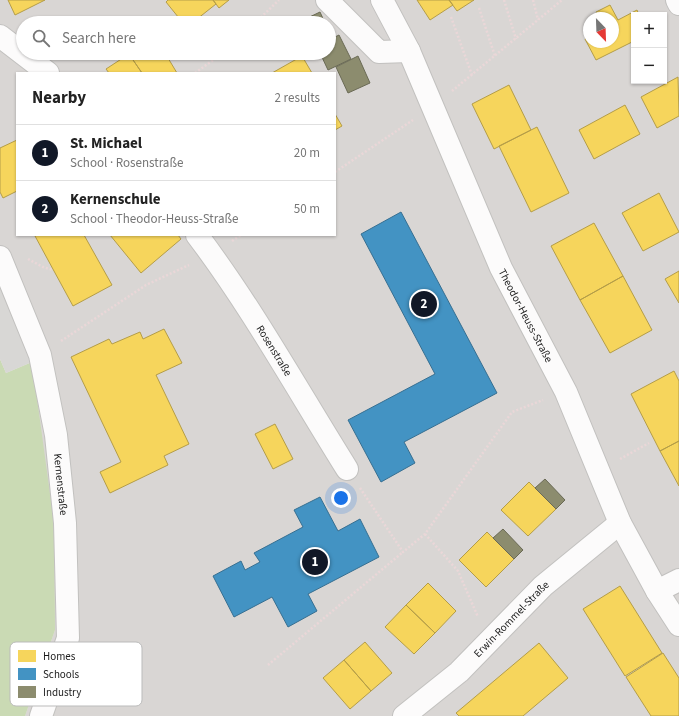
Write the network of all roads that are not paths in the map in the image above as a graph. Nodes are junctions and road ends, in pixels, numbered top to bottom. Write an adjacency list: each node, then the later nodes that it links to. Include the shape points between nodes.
1 (327, 0): 7 (street, via 380,52)
2 (382, 0): 7 (street, Theodor-Heuss-Straße)
3 (677, 0): 4 (street)
4 (679, 4)
5 (0, 36): 6 (street)
6 (16, 48)
7 (408, 52): 13 (street, Theodor-Heuss-Straße, via 501,268 566,392)
8 (31, 60): 9 (street)
9 (47, 72)
10 (197, 236): 12 (street, Rosenstraße, via 212,255)
11 (0, 257): 17 (street, Kernenstraße, via 40,355 56,435 65,523)
12 (347, 469)
13 (620, 523): 15 (street, Theodor-Heuss-Straße); 20 (street, Erwin-Rommel-Straße, via 543,586 459,672)
14 (679, 580): 15 (street)
15 (657, 591): 16 (street, Theodor-Heuss-Straße)
16 (679, 625)
17 (67, 642)
18 (44, 706): 19 (street, Kernenstraße)
19 (41, 716)
20 (404, 716)

